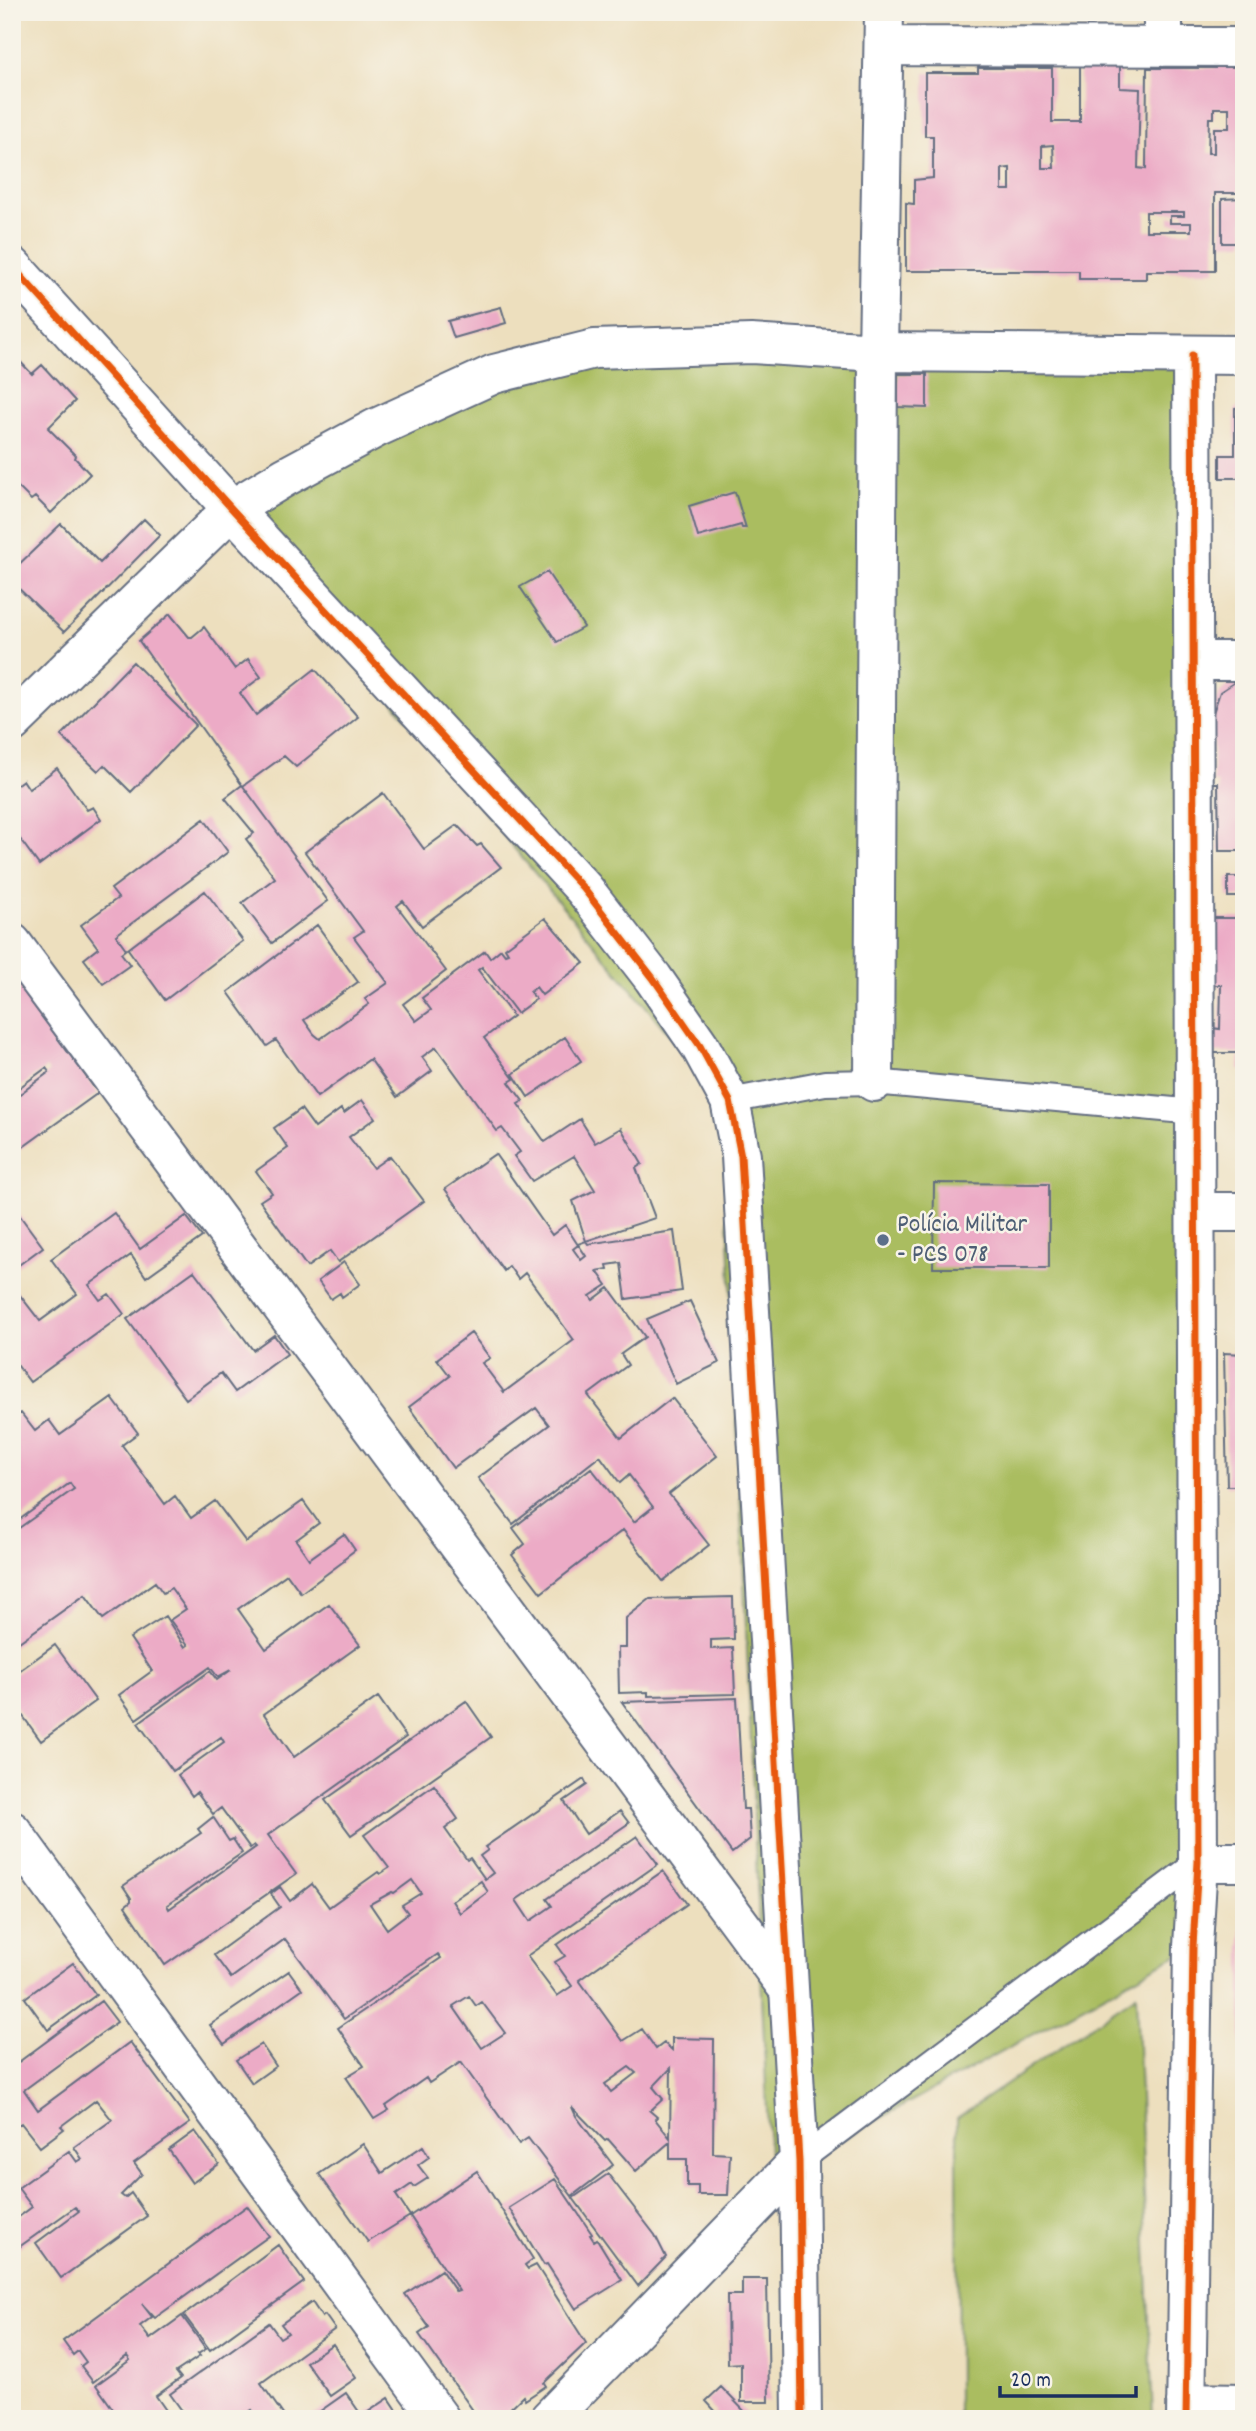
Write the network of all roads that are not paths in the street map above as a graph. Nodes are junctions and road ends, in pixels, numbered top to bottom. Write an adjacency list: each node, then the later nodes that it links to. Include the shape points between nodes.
1 (885, 29): 2 (street); 5 (street)
2 (1163, 30): 3 (street)
3 (1244, 47)
4 (12, 266): 8 (street)
5 (878, 352): 6 (street); 8 (street, via 751,344 594,349 494,373 376,428); 13 (street)
6 (1192, 355): 7 (street); 10 (street)
7 (1244, 355)
8 (232, 509): 11 (street); 14 (street, via 584,889 661,989)
9 (1244, 660): 10 (street)
10 (1194, 661): 15 (street)
11 (12, 723)
12 (12, 943): 21 (street)
13 (874, 1082): 14 (lane, via 825,1083); 15 (lane)
14 (730, 1101): 21 (street, via 741,1156)
15 (1195, 1112): 16 (street)
16 (1196, 1212): 17 (street); 19 (street)
17 (1244, 1212)
18 (12, 1831): 25 (street)
19 (1198, 1862): 20 (street); 22 (lane); 24 (street)
20 (1244, 1862)
21 (789, 1990): 22 (street)
22 (799, 2161): 26 (street); 27 (street)
23 (1244, 2403): 24 (street)
24 (1186, 2410)
25 (440, 2419)
26 (549, 2419)
27 (802, 2419)

